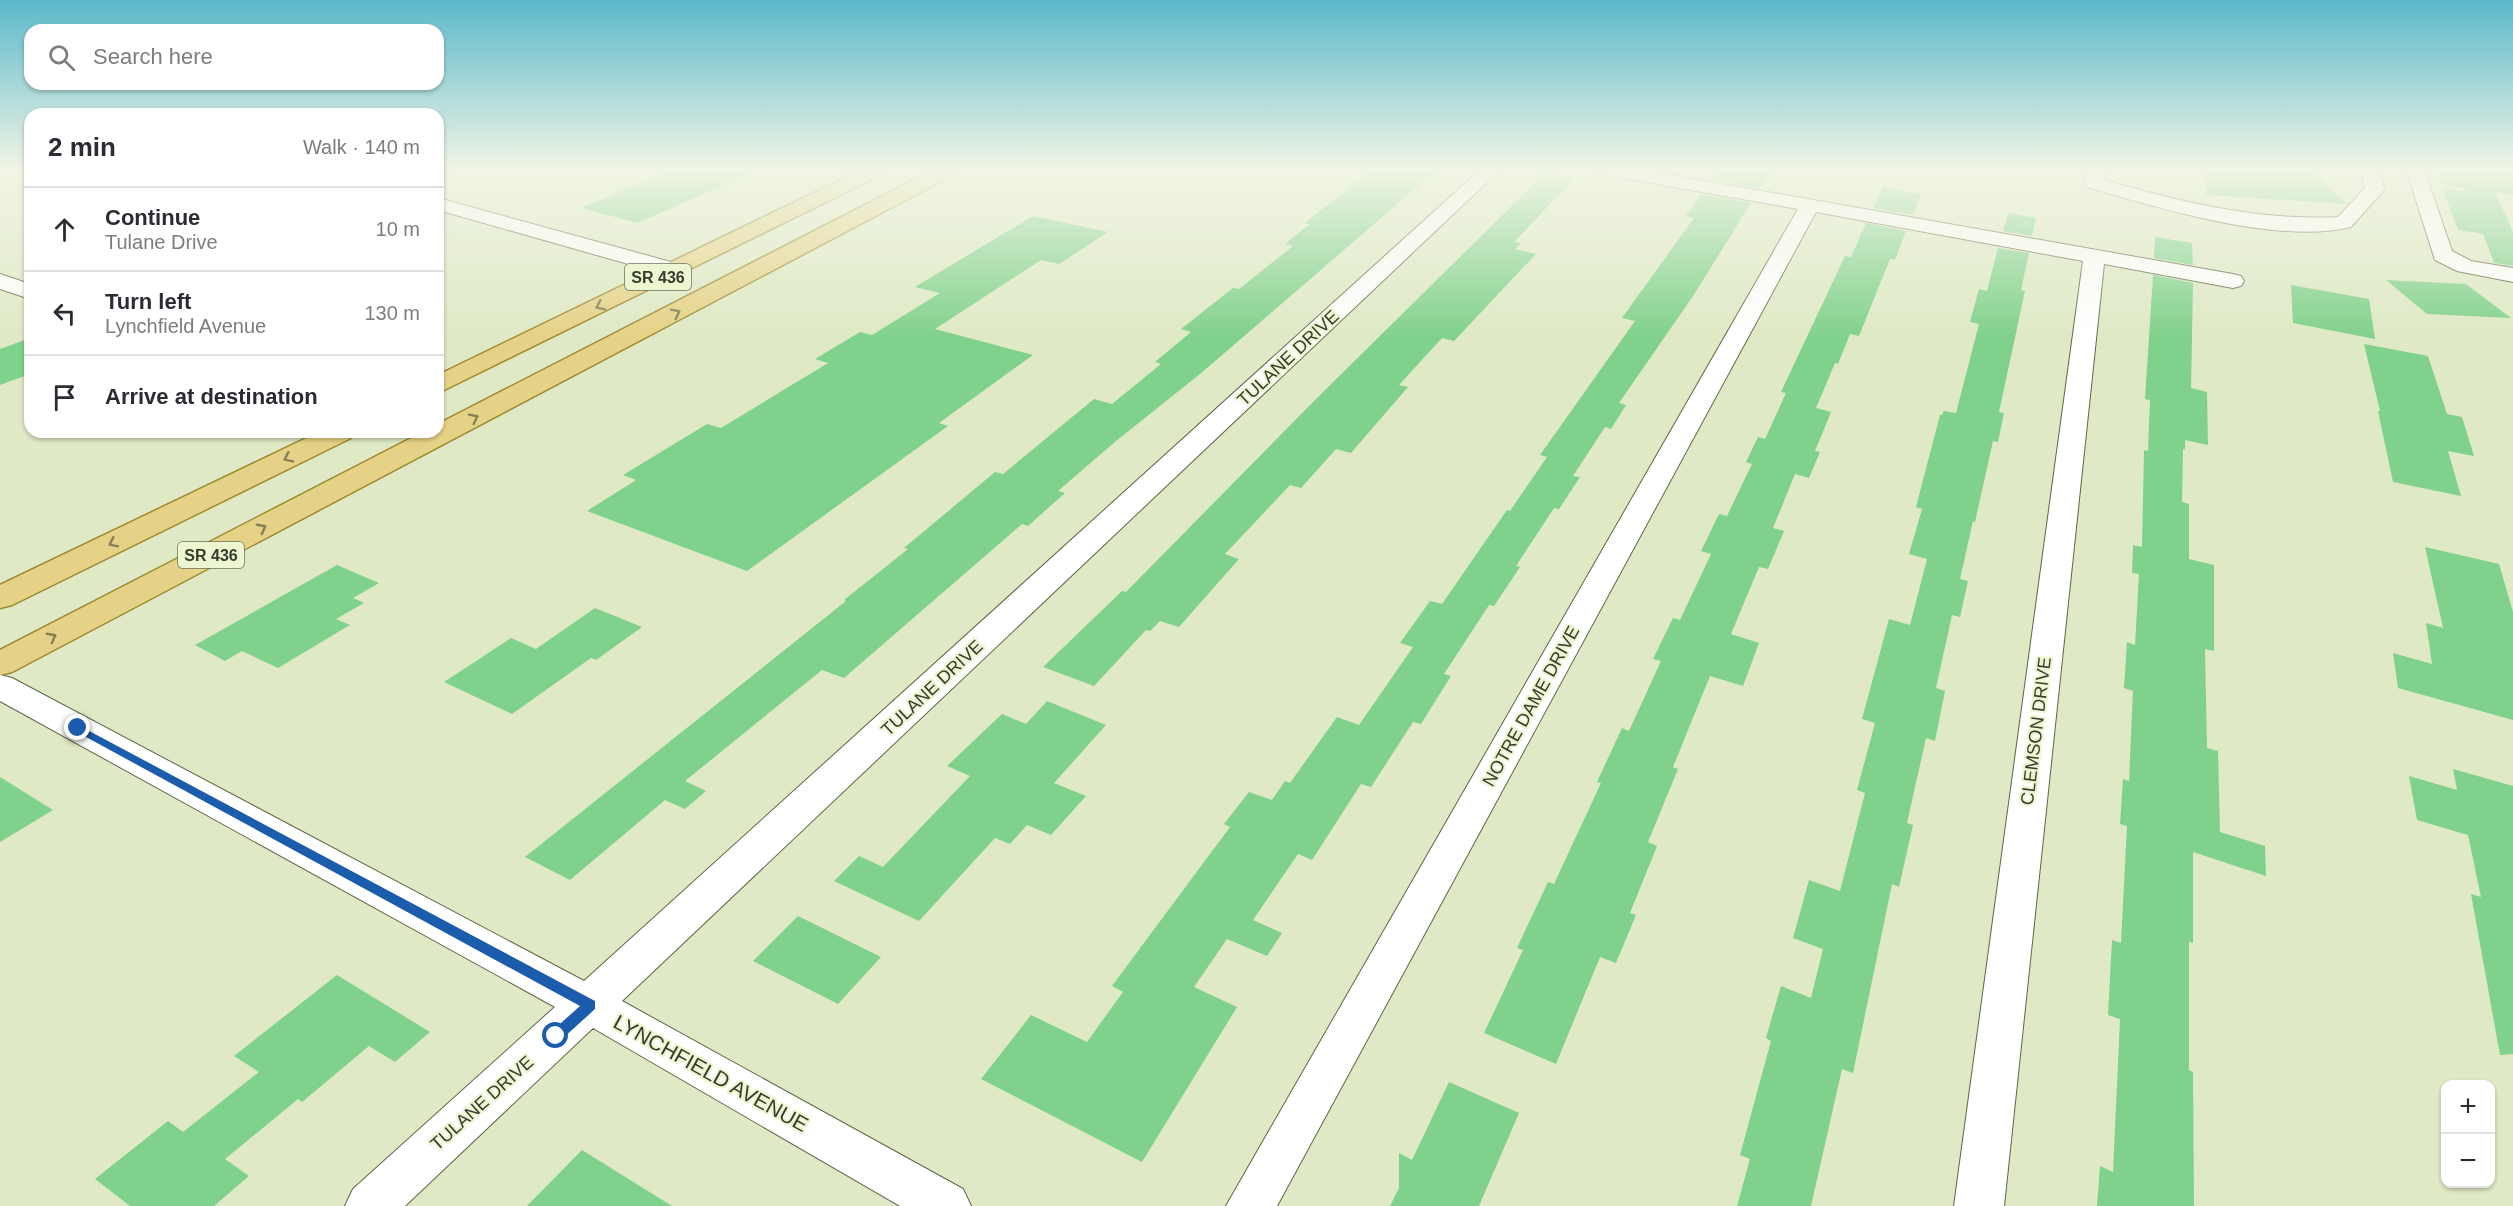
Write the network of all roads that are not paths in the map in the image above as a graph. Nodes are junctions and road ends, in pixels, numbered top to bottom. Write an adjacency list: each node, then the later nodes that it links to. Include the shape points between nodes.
1 (514, 225): 10 (street)
2 (764, 225): 10 (main road, SR 436)
3 (780, 225): 15 (main road, via 718,264 708,282)
4 (843, 225): 15 (main road, SR 436)
5 (1431, 225): 24 (street, TULANE DRIVE)
6 (1799, 225): 27 (street, NOTRE DAME DRIVE)
7 (1921, 225): 9 (street)
8 (2433, 225): 11 (street, via 2443,255 2465,266)
9 (2094, 257): 13 (street); 28 (street, CLEMSON DRIVE)
10 (674, 270): 16 (main road, via 680,282 669,296 591,340); 17 (main road, SR 436, one-way to 17)
11 (2513, 275)
12 (0, 281): 14 (street)
13 (2233, 281)
14 (24, 290)
15 (712, 294): 16 (main road, SR 436, one-way to 15)
16 (587, 359): 18 (main road, SR 436, one-way to 16)
17 (444, 382)
18 (444, 433)
19 (329, 438): 21 (main road, one-way to 21)
20 (435, 438): 22 (main road, SR 436, one-way to 20)
21 (0, 598)
22 (0, 664)
23 (0, 686): 24 (street, LYNCHFIELD AVENUE)
24 (590, 1005): 25 (street, TULANE DRIVE); 26 (street, LYNCHFIELD AVENUE)
25 (370, 1206)
26 (946, 1206)
27 (1251, 1206)
28 (1979, 1206)

